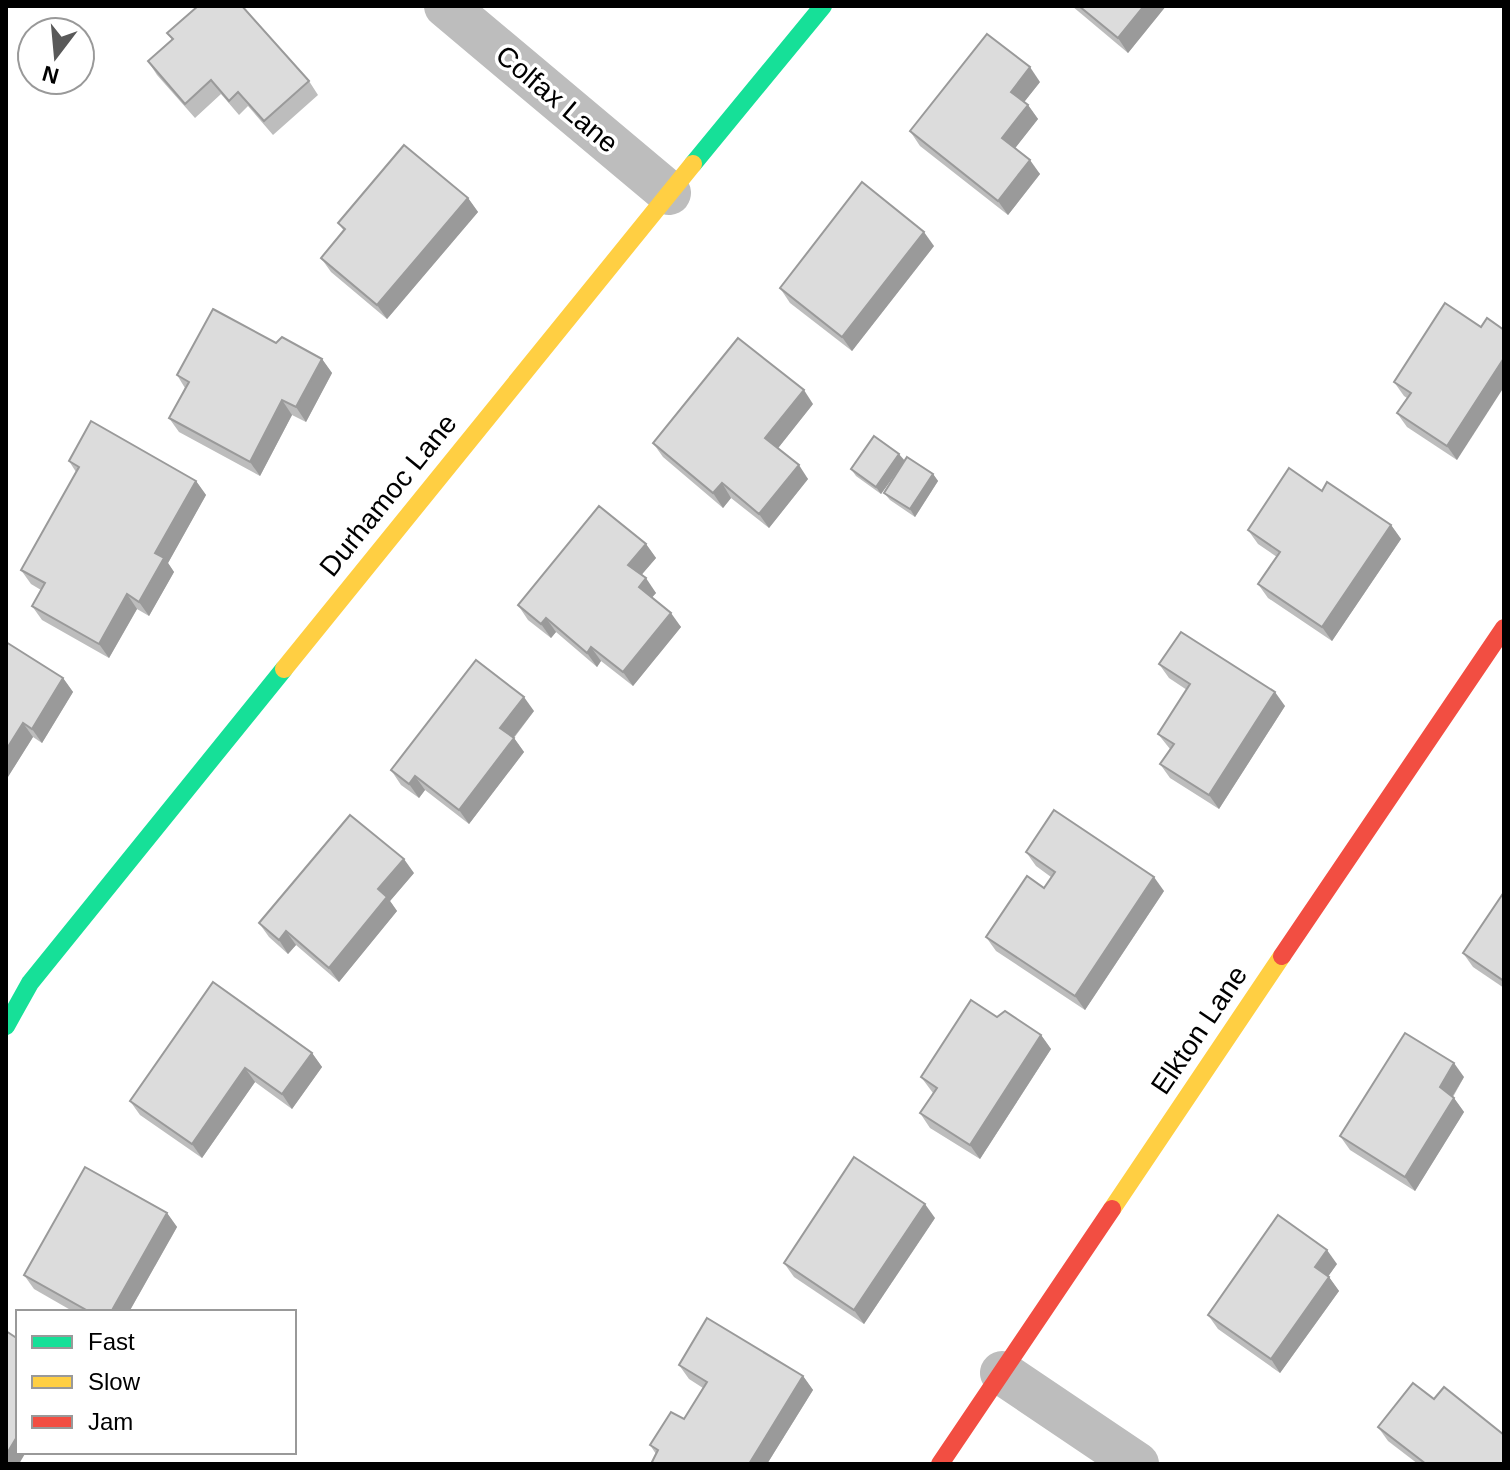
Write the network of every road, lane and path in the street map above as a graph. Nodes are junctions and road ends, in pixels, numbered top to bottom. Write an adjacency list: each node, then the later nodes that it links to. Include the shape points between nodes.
1 (446, 6): 3 (street, Colfax Lane)
2 (823, 6): 3 (street, Durhamoc Lane)
3 (669, 193): 5 (street, Durhamoc Lane, via 39,971)
4 (1504, 628): 6 (street, Elkton Lane)
5 (6, 1026)
6 (1002, 1373): 7 (street, Elkton Lane); 8 (street)
7 (940, 1464)
8 (1137, 1464)

